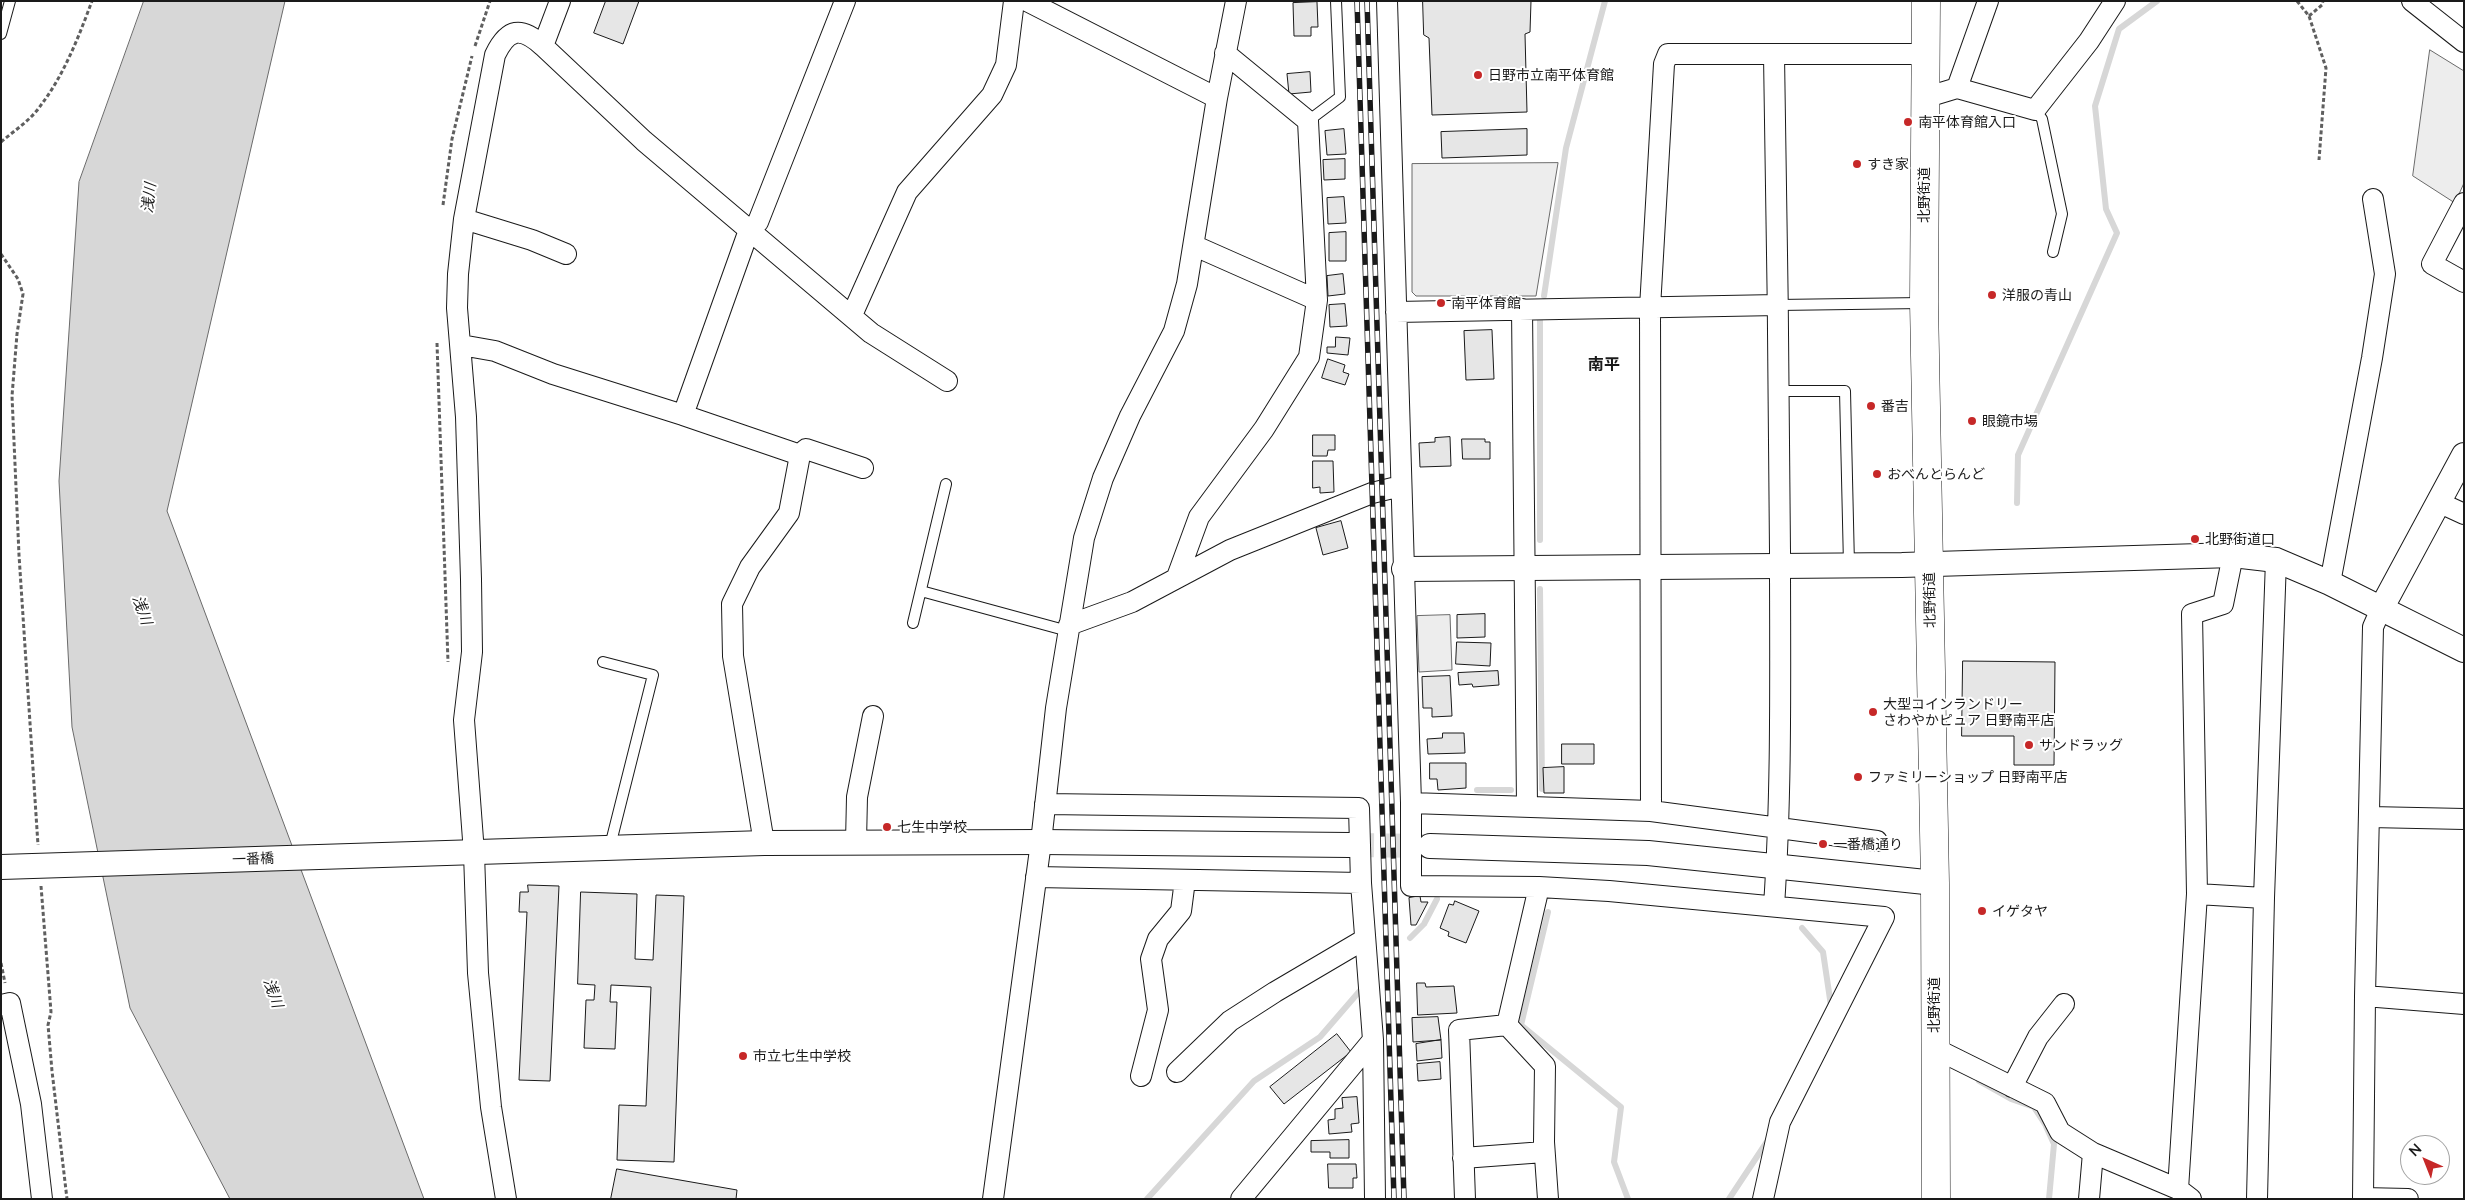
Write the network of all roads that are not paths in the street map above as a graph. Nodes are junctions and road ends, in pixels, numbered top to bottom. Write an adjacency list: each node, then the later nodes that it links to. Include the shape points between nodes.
1 (10, 1): 13 (lane)
2 (560, 1): 15 (street)
3 (845, 1): 27 (street, via 758,222)
4 (1014, 1): 38 (street, via 1006,65 992,96 907,192)
5 (1027, 1): 20 (street)
6 (1236, 1): 16 (street)
7 (1336, 1): 23 (lane, via 1340,97)
8 (1387, 1): 37 (street)
9 (1926, 1): 17 (main road, 北野街道)
10 (1988, 1): 19 (street)
11 (2115, 1): 22 (street, via 2089,41)
12 (2412, 1): 14 (street)
13 (1, 34)
14 (2464, 42)
15 (543, 46): 26 (street, via 533,37 514,32 507,36 496,55); 27 (street, via 644,141)
16 (1225, 54): 20 (street); 23 (street)
17 (1925, 54): 18 (street); 21 (main road, 北野街道)
18 (1774, 55): 34 (street); 35 (street, via 1668,54 1664,64)
19 (1957, 88): 21 (street); 22 (street)
20 (1217, 98): 28 (street)
21 (1924, 98): 33 (main road, 北野街道)
22 (2035, 110): 29 (lane, via 2042,119 2062,214)
23 (1308, 121): 32 (street)
24 (2373, 199): 59 (street, via 2385,274)
25 (2464, 203): 31 (street, via 2432,264)
26 (464, 219): 30 (street); 39 (street, via 457,291)
27 (749, 230): 38 (street); 42 (street)
28 (1195, 246): 32 (street); 63 (street, via 1174,331 1102,478 1084,538)
29 (2053, 252)
30 (566, 254)
31 (2464, 282)
32 (1317, 300): 58 (street, via 1309,357 1264,429 1199,517)
33 (1924, 302): 34 (lane); 52 (main road, 北野街道)
34 (1778, 305): 35 (street); 41 (street)
35 (1650, 308): 36 (street); 55 (street)
36 (1522, 309): 37 (street); 56 (street)
37 (1396, 312): 47 (street)
38 (852, 315): 40 (street, via 870,333)
39 (461, 345): 42 (street, via 495,351 553,374); 81 (street, via 472,606 472,652 464,720)
40 (947, 380)
41 (1780, 390): 53 (lane, via 1845,391); 54 (street)
42 (683, 415): 44 (street)
43 (2464, 454): 48 (street)
44 (800, 455): 45 (street, via 806,449); 77 (street, via 789,513 750,567 732,604 733,656)
45 (863, 468)
46 (946, 484): 60 (lane)
47 (1402, 486): 57 (street); 58 (street, via 1377,492 1230,550)
48 (2438, 502): 49 (street); 61 (street)
49 (2464, 514)
50 (2233, 554): 51 (street); 52 (street); 89 (street, via 2223,604 2192,614)
51 (2276, 560): 59 (street); 90 (street)
52 (1929, 564): 53 (street); 87 (main road, 北野街道)
53 (1849, 565): 54 (street)
54 (1780, 566): 55 (street); 73 (street)
55 (1652, 567): 56 (street); 70 (street)
56 (1524, 568): 57 (street); 69 (street)
57 (1404, 569): 67 (street)
58 (1177, 577): 63 (street, via 1132,602)
59 (2330, 583): 61 (street)
60 (921, 591): 62 (lane); 63 (lane)
61 (2381, 609): 64 (street); 71 (street, via 2373,627)
62 (913, 623)
63 (1069, 628): 68 (street)
64 (2464, 650)
65 (603, 662): 79 (lane, via 653,675)
66 (873, 716): 75 (street, via 857,797)
67 (1411, 803): 69 (street); 88 (street, via 1411,886)
68 (1045, 804): 76 (street); 86 (street, via 1359,808)
69 (1527, 805): 70 (street)
70 (1651, 812): 73 (street)
71 (2370, 817): 72 (street); 93 (street)
72 (2464, 818)
73 (1779, 828): 74 (street); 82 (street)
74 (1877, 841)
75 (856, 842): 76 (street, 一番橋); 77 (street, 一番橋)
76 (1041, 842): 78 (street, 一番橋); 84 (street)
77 (764, 843): 79 (street, 一番橋)
78 (1350, 845)
79 (610, 846): 81 (street, 一番橋)
80 (1430, 846): 82 (street, via 1648,853)
81 (464, 853): 83 (street, 一番橋); 109 (street, via 491,1107)
82 (1777, 866): 87 (street); 91 (street)
83 (1, 867)
84 (1036, 877): 85 (street); 110 (street)
85 (1185, 880): 86 (street); 101 (street, via 1180,911 1158,939 1151,959 1158,1010)
86 (1361, 883): 92 (street)
87 (1934, 883): 99 (main road, 北野街道)
88 (1539, 887): 91 (street); 97 (street)
89 (2197, 894): 90 (street); 106 (street)
90 (2264, 898): 118 (street)
91 (1774, 906): 115 (street, via 1884,917 1780,1122)
92 (1365, 939): 98 (street); 100 (street, via 1230,1021)
93 (2364, 996): 95 (street); 107 (street)
94 (2064, 1004): 102 (street, via 2038,1037)
95 (2464, 1004)
96 (1, 1005): 108 (street, via 10,1003 31,1104)
97 (1507, 1025): 103 (street, via 1545,1066); 105 (street, via 1459,1030)
98 (1373, 1040): 111 (street); 112 (street)
99 (1934, 1048): 102 (street); 116 (main road, 北野街道)
100 (1177, 1072)
101 (1141, 1076)
102 (2012, 1087): 104 (street, via 2045,1103 2060,1132)
103 (1544, 1152): 105 (street); 114 (street)
104 (2093, 1153): 106 (street); 117 (street)
105 (1463, 1158): 113 (street)
106 (2185, 1194)
107 (2363, 1198): 119 (street)
108 (42, 1199)
109 (506, 1199)
110 (993, 1199)
111 (1241, 1199)
112 (1375, 1199)
113 (1464, 1199)
114 (1548, 1199)
115 (1763, 1199)
116 (1936, 1199)
117 (2089, 1199)
118 (2257, 1199)
119 (2408, 1199)

